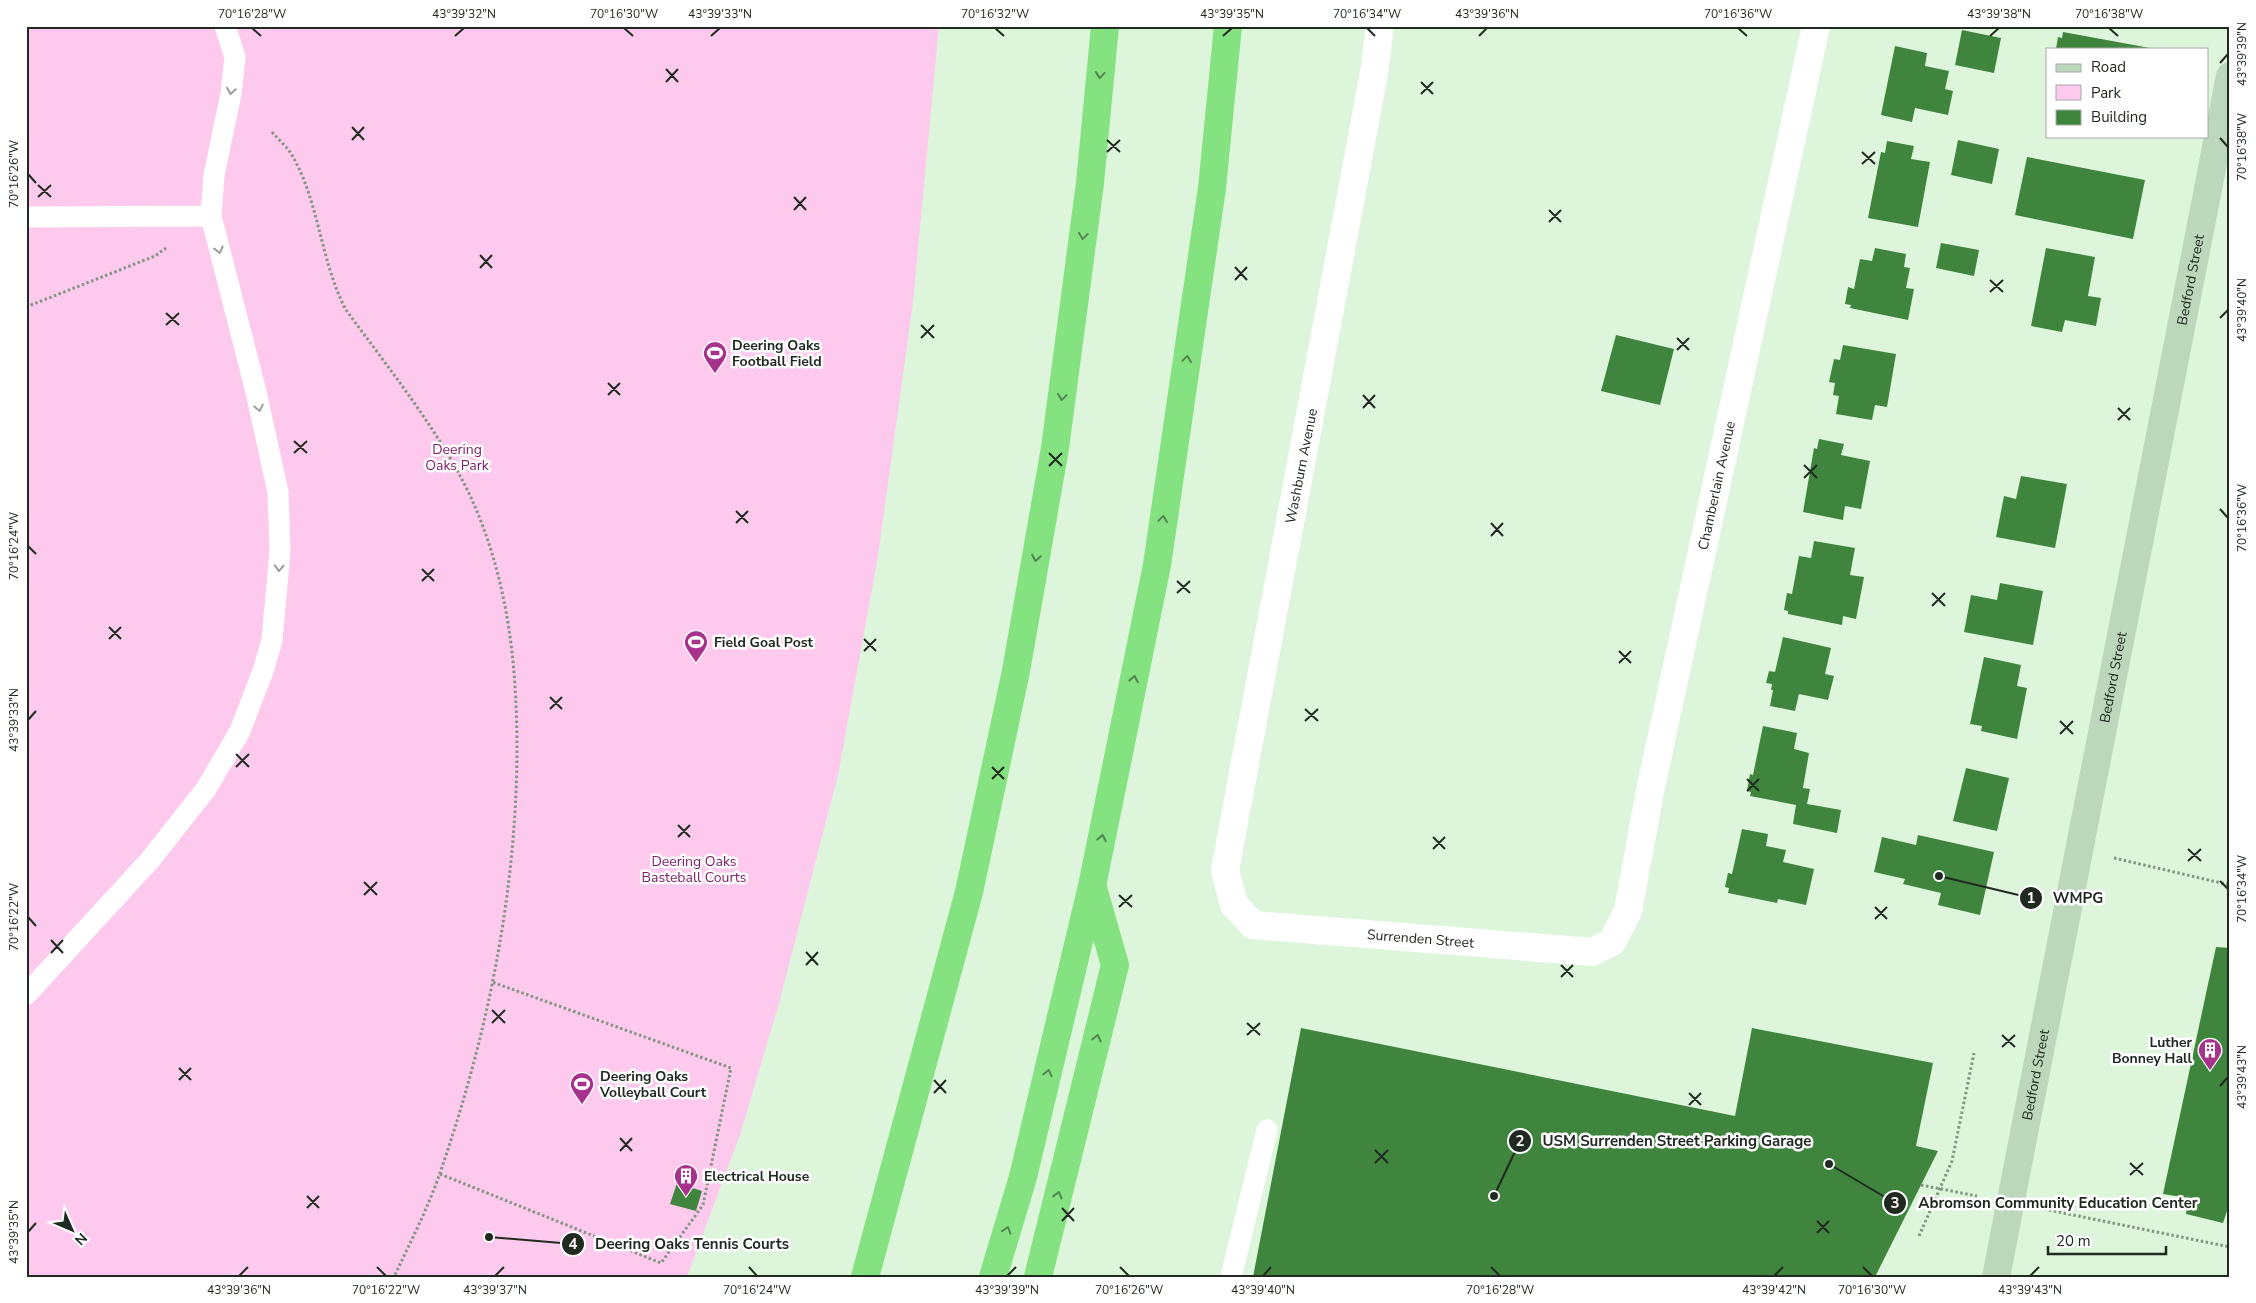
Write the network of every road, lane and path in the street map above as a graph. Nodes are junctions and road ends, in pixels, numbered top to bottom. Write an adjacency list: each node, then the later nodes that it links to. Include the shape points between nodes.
1 (225, 26): 7 (lane)
2 (238, 26): 7 (lane)
3 (1105, 26): 25 (highway, one-way to 25, via 1090,183 1055,448 1016,671 969,892)
4 (1228, 26): 15 (highway, one-way to 4, via 1157,565 1212,188)
5 (1380, 26): 16 (street, Washburn Avenue, via 1374,73 1225,870)
6 (1816, 26): 17 (street, Chamberlain Avenue, via 1650,792 1628,911)
7 (235, 57): 10 (lane, one-way to 10, via 214,176)
8 (2230, 76): 33 (street, Bedford Street)
9 (272, 132): 18 (path, via 290,151 305,181 336,290 346,310 444,449 476,508 507,609 517,692 515,826 510,880)
10 (211, 216): 11 (lane); 12 (path, via 155,256); 19 (lane, one-way to 19, via 278,492 280,551 272,640 240,731 206,789 150,860)
11 (26, 217)
12 (26, 308)
13 (2114, 858): 14 (path)
14 (2230, 885)
15 (1092, 886): 30 (highway, one-way to 15, via 1023,1177); 31 (highway, one-way to 15, via 1115,964)
16 (1234, 905): 17 (street, Surrenden Street, via 1253,924 1592,952)
17 (1612, 942)
18 (492, 982): 22 (path, via 470,1074); 22 (path, via 731,1068 703,1205 661,1263)
19 (26, 995)
20 (1974, 1053): 24 (path, via 1952,1161)
21 (1267, 1130): 32 (lane)
22 (440, 1174): 27 (path)
23 (2077, 1215): 26 (path)
24 (1919, 1236)
25 (875, 1245): 28 (highway); 29 (highway)
26 (2230, 1247)
27 (394, 1277)
28 (859, 1277)
29 (865, 1277)
30 (993, 1277)
31 (1038, 1277)
32 (1231, 1277)
33 (1996, 1277)

